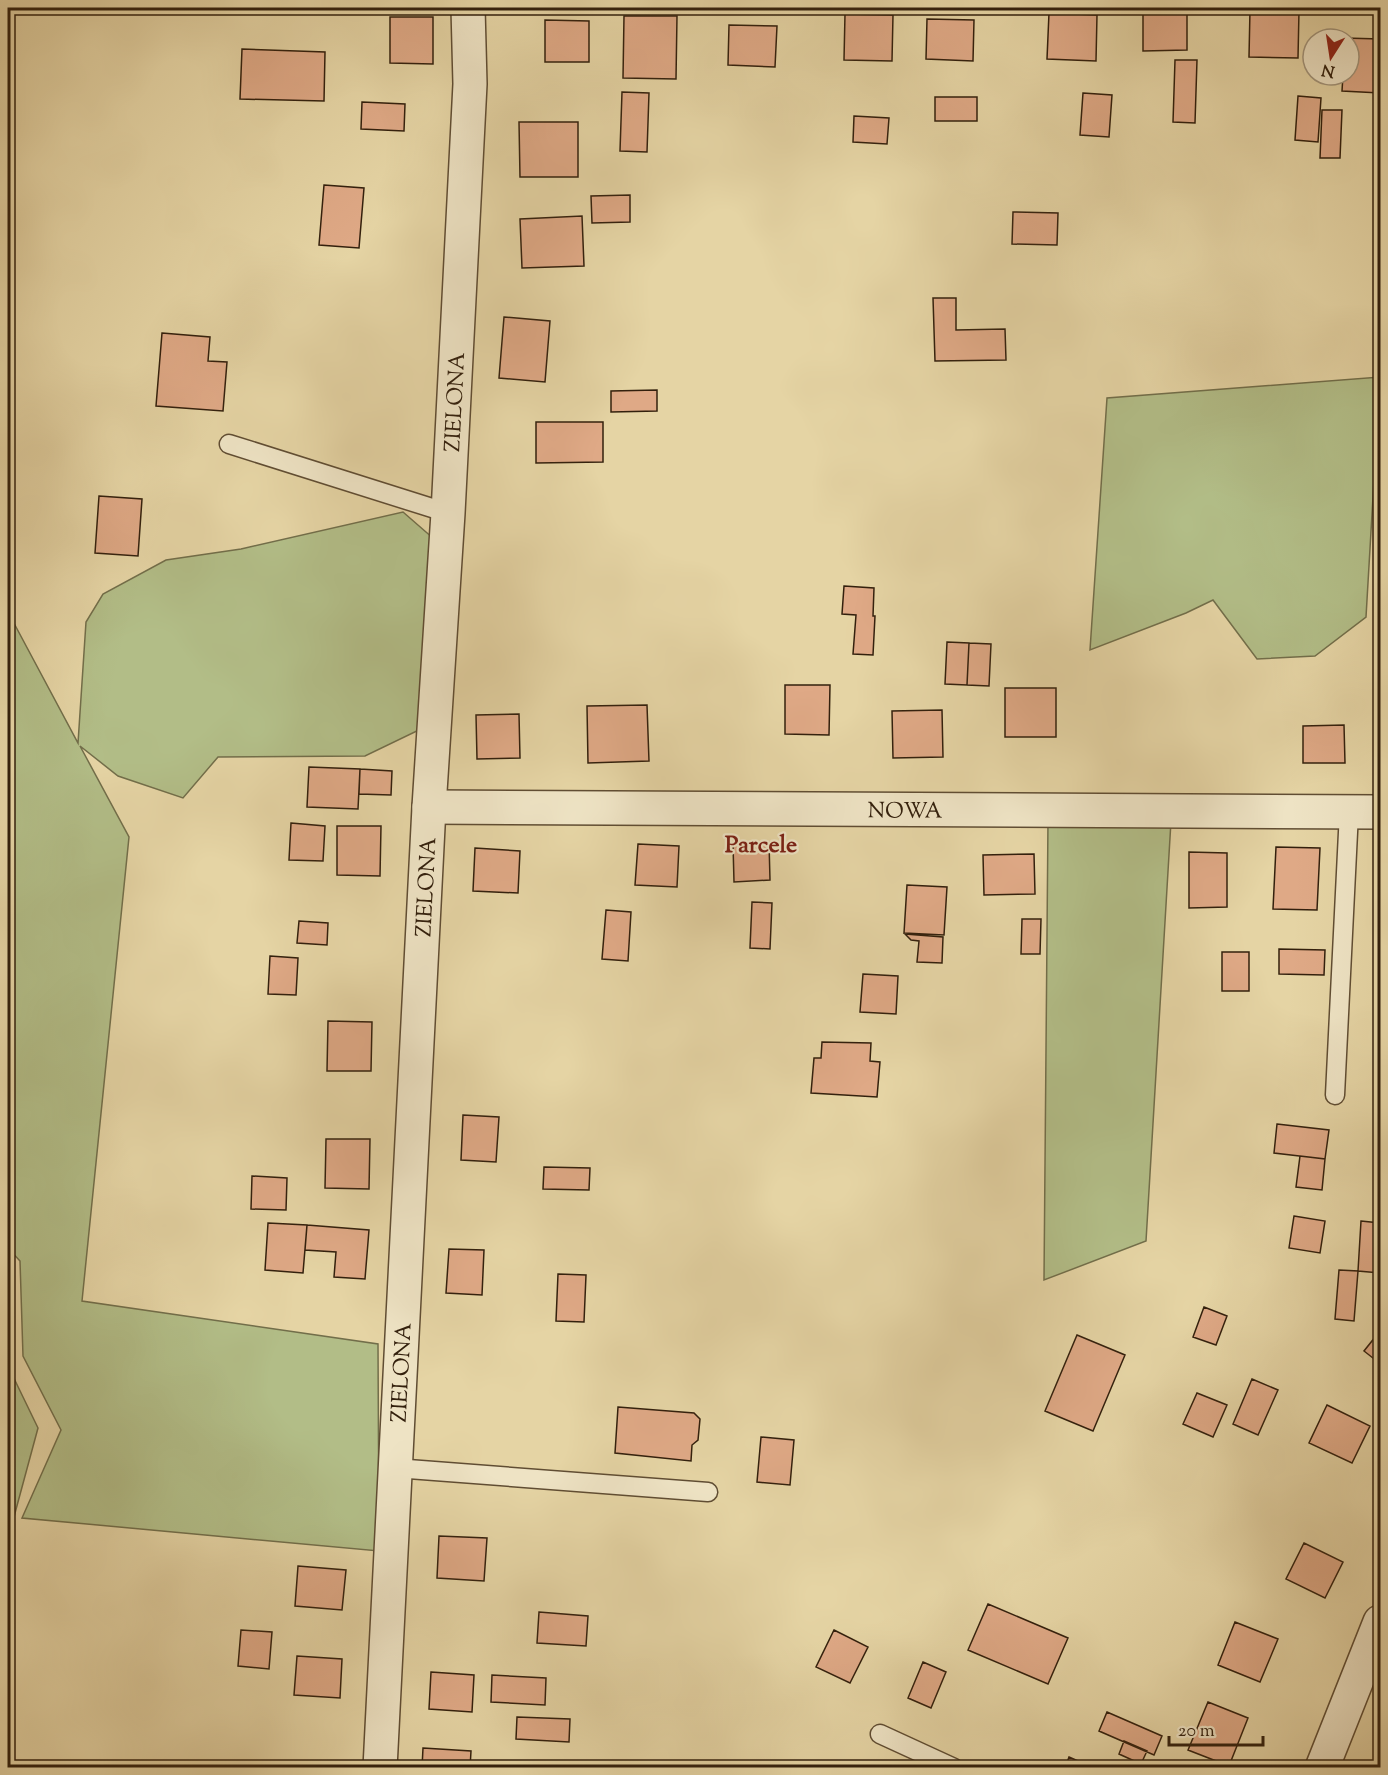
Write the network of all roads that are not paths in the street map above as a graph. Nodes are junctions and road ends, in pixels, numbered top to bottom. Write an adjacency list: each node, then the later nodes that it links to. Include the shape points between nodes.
1 (468, 8): 3 (street, ZIELONA, via 470,84)
2 (229, 444): 3 (lane)
3 (448, 513): 4 (street, ZIELONA)
4 (429, 807): 5 (street, NOWA); 7 (street, ZIELONA)
5 (1365, 812): 6 (lane)
6 (1335, 1095)
7 (395, 1468): 8 (lane); 11 (street, ZIELONA)
8 (708, 1492)
9 (1380, 1622): 13 (street)
10 (880, 1734): 12 (lane)
11 (380, 1767)
12 (954, 1767)
13 (1322, 1767)

